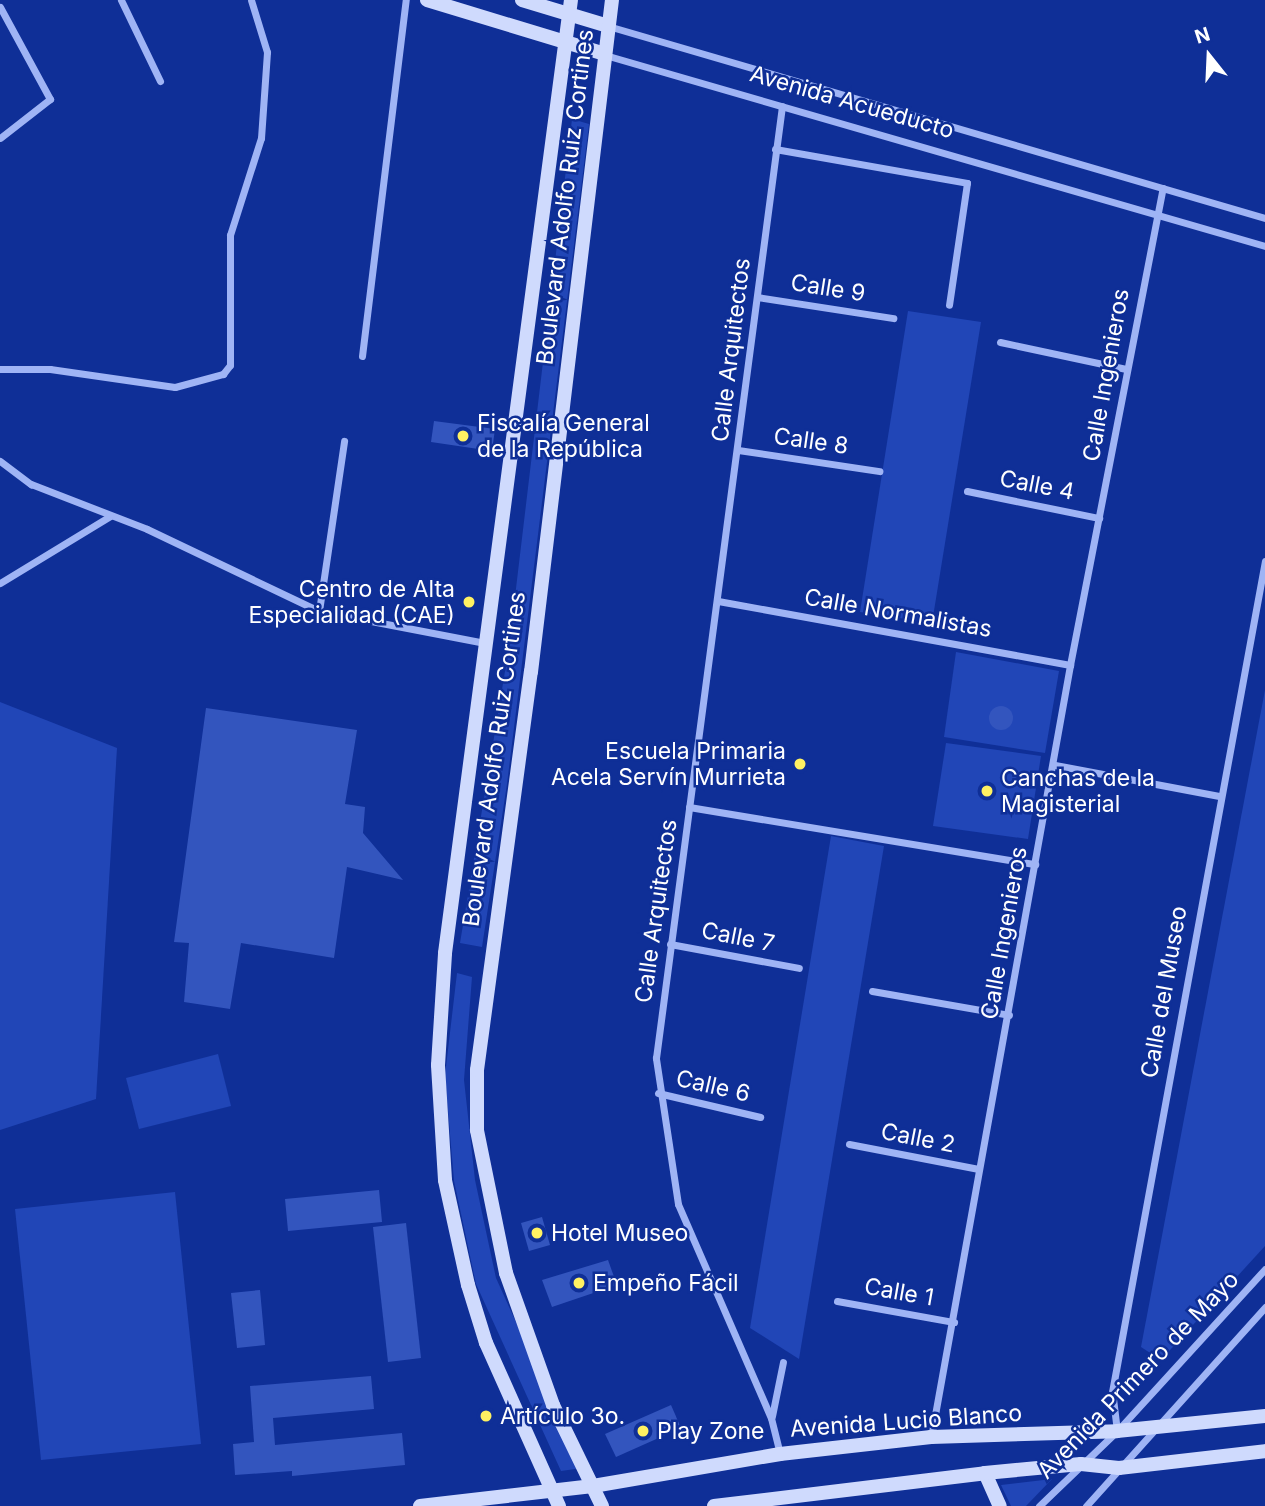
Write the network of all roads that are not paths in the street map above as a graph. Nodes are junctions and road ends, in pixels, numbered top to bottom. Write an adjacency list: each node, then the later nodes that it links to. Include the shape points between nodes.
1 (121, 0): 12 (street)
2 (251, 0): 25 (street, via 267,52 261,138 230,235 230,365 223,374 175,387 50,369)
3 (406, 0): 24 (street)
4 (427, 0): 10 (main road, Avenida Acueducto)
5 (522, 0): 8 (main road, Avenida Acueducto)
6 (611, 0): 9 (main road, Boulevard Adolfo Ruiz Cortines)
7 (0, 7): 14 (street, via 50,99)
8 (570, 7): 9 (main road, Avenida Acueducto); 10 (main road, Boulevard Adolfo Ruiz Cortines)
9 (608, 26): 11 (main road, Boulevard Adolfo Ruiz Cortines); 16 (street, Avenida Acueducto)
10 (565, 43): 11 (main road, Avenida Acueducto); 38 (main road, Boulevard Adolfo Ruiz Cortines)
11 (605, 54): 13 (street, Avenida Acueducto); 67 (main road, Boulevard Adolfo Ruiz Cortines, via 477,1070 479,1143 506,1273 553,1405)
12 (160, 80)
13 (782, 106): 15 (street, Calle Arquitectos); 17 (street, Avenida Acueducto)
14 (0, 138)
15 (775, 149): 20 (street, Calle Arquitectos); 21 (street, via 967,183)
16 (1163, 188): 17 (street, Calle Ingenieros); 18 (street, Avenida Acueducto)
17 (1156, 214): 19 (street, Avenida Acueducto); 26 (street, Calle Ingenieros)
18 (1265, 218)
19 (1265, 246)
20 (757, 297): 22 (street, Calle 9); 28 (street, Calle Arquitectos)
21 (949, 305)
22 (893, 318)
23 (1000, 342): 26 (street)
24 (362, 356)
25 (0, 369)
26 (1126, 369): 33 (street, Calle Ingenieros)
27 (344, 441): 37 (street)
28 (738, 450): 30 (street, Calle 8); 36 (street, Calle Arquitectos)
29 (0, 461): 32 (street, via 31,484)
30 (879, 471)
31 (967, 491): 33 (street, Calle 4)
32 (110, 516): 35 (street); 37 (street)
33 (1099, 518): 39 (street, Calle Ingenieros)
34 (1265, 561): 41 (street, Calle del Museo)
35 (0, 583)
36 (718, 601): 39 (street, Calle Normalistas); 42 (street, Calle Arquitectos)
37 (319, 611): 38 (street)
38 (485, 643): 68 (main road, Boulevard Adolfo Ruiz Cortines, via 445,953 439,1123 445,1180 483,1331)
39 (1070, 665): 40 (street, Calle Ingenieros)
40 (1055, 765): 41 (street); 43 (street, Calle Ingenieros)
41 (1219, 796): 60 (street, Calle del Museo, via 1112,1392)
42 (689, 807): 43 (street); 44 (street, Calle Arquitectos)
43 (1035, 864): 47 (street, Calle Ingenieros)
44 (670, 944): 45 (street, Calle 7); 48 (street, Calle Arquitectos, via 656,1058)
45 (799, 968)
46 (872, 990): 47 (street)
47 (1009, 1015): 51 (street, Calle Ingenieros)
48 (658, 1093): 49 (street, Calle 6); 58 (street, Calle Arquitectos, via 678,1204)
49 (760, 1117)
50 (849, 1144): 51 (street, Calle 2)
51 (979, 1169): 55 (street, Calle Ingenieros)
52 (1265, 1269): 60 (street, Avenida Primero de Mayo)
53 (836, 1301): 55 (street, Calle 1)
54 (1265, 1307): 59 (street, Avenida Primero de Mayo)
55 (954, 1322): 61 (street, Calle Ingenieros)
56 (783, 1362): 58 (street)
57 (1265, 1416): 59 (main road, Avenida Lucio Blanco)
58 (771, 1418): 63 (street, Calle Arquitectos)
59 (1155, 1428): 60 (main road, Avenida Lucio Blanco); 65 (street, Avenida Primero de Mayo)
60 (1117, 1431): 61 (main road, Avenida Lucio Blanco); 64 (street, Avenida Primero de Mayo)
61 (931, 1437): 63 (main road, Avenida Lucio Blanco)
62 (1265, 1451): 65 (main road)
63 (780, 1454): 67 (main road, Avenida Lucio Blanco)
64 (1082, 1464): 65 (main road); 66 (main road); 76 (street, Avenida Primero de Mayo)
65 (1119, 1468): 70 (street, Avenida Primero de Mayo)
66 (985, 1473): 69 (main road); 75 (main road)
67 (593, 1486): 68 (main road, Avenida Lucio Blanco); 73 (main road, Boulevard Adolfo Ruiz Cortines)
68 (552, 1492): 71 (main road, Avenida Lucio Blanco); 72 (main road, Boulevard Adolfo Ruiz Cortines)
69 (792, 1500): 74 (main road)
70 (1090, 1504)
71 (420, 1506)
72 (559, 1506)
73 (602, 1506)
74 (714, 1506)
75 (1000, 1506)
76 (1039, 1506)

